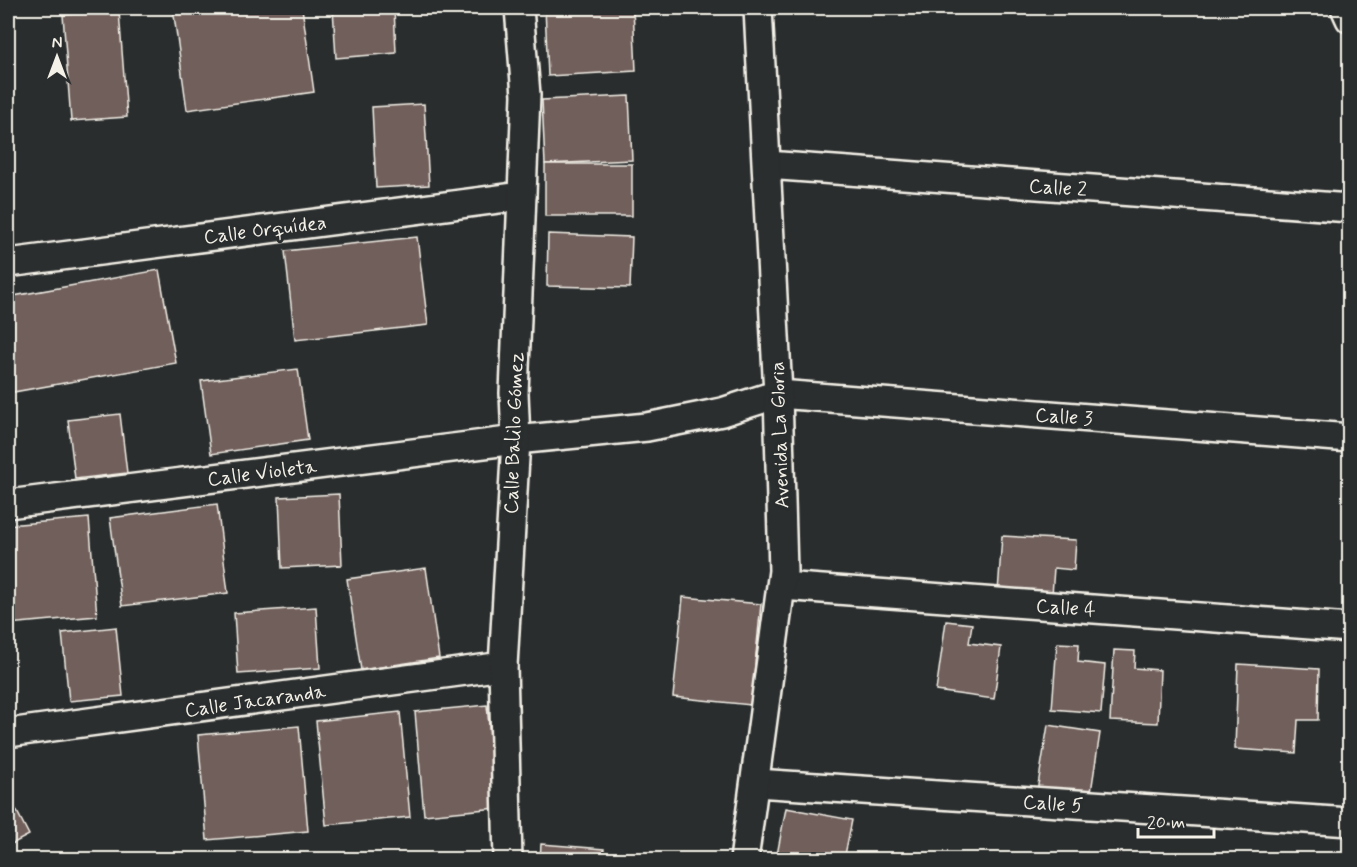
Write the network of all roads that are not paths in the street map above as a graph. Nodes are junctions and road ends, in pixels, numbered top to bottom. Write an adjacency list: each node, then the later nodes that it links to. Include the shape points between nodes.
1 (519, 8): 6 (street, Calle Balilo Gómez, via 526,95)
2 (758, 8): 5 (street, Avenida La Gloria)
3 (1345, 8): 4 (street)
4 (1350, 19)
5 (767, 165): 7 (street, Calle 2); 9 (street, Avenida La Gloria)
6 (522, 196): 8 (street, Calle Orquídea); 11 (street, Calle Balilo Gómez, via 514,393)
7 (1350, 208)
8 (8, 263)
9 (778, 394): 10 (street, Calle 3); 11 (street, Calle Violeta, via 722,412 648,427); 13 (street, Avenida La Gloria)
10 (1350, 438)
11 (516, 440): 12 (street, Calle Violeta); 15 (street, Calle Balilo Gómez)
12 (8, 504)
13 (782, 586): 14 (street, Calle 4); 17 (street, Avenida La Gloria)
14 (1350, 628)
15 (503, 666): 16 (street, Calle Jacaranda); 19 (street, Calle Balilo Gómez)
16 (8, 733)
17 (756, 783): 18 (street, Calle 5); 20 (street, Avenida La Gloria)
18 (1350, 822)
19 (508, 860)
20 (744, 860)

